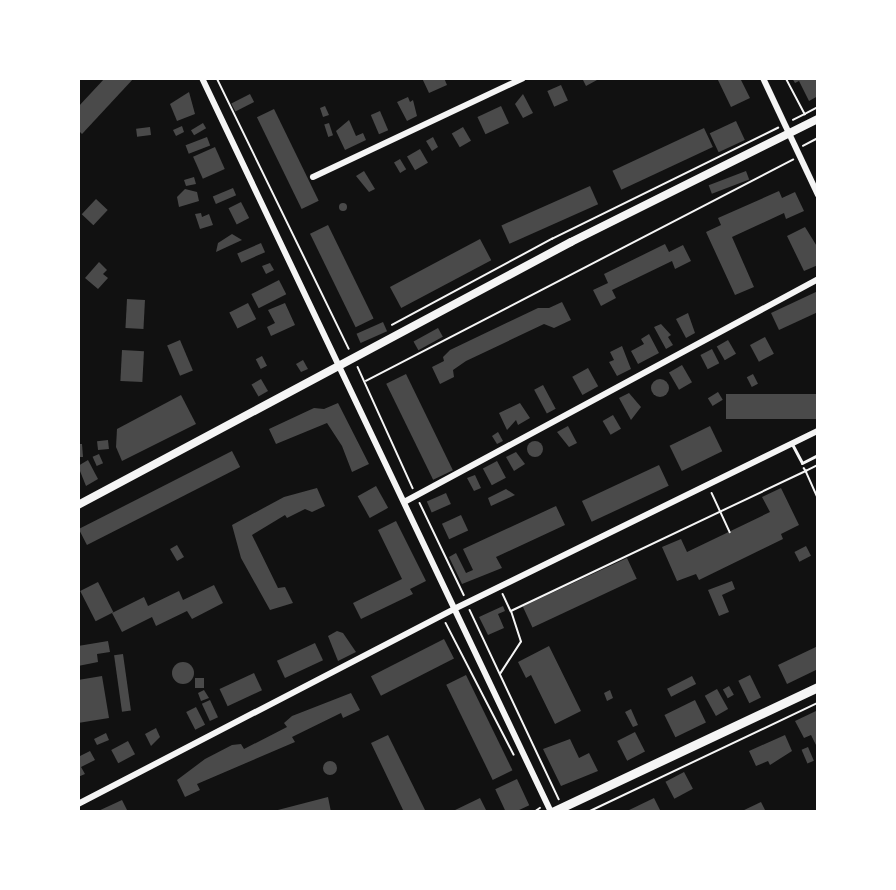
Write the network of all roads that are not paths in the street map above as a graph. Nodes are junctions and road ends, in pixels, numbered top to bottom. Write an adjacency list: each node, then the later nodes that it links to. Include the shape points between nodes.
1 (202, 78): 9 (street)
2 (524, 78): 6 (street)
3 (763, 78): 5 (street)
4 (818, 119): 5 (street)
5 (790, 134): 7 (street); 9 (street, via 571,242)
6 (313, 177)
7 (818, 195)
8 (818, 279): 13 (street)
9 (340, 365): 13 (street); 14 (street)
10 (818, 431): 11 (street)
11 (792, 444): 12 (lane, via 802,463); 15 (street)
12 (818, 455)
13 (406, 501): 15 (street)
14 (78, 505)
15 (454, 609): 17 (street); 18 (street)
16 (818, 687): 18 (main road)
17 (78, 804)
18 (551, 812)

